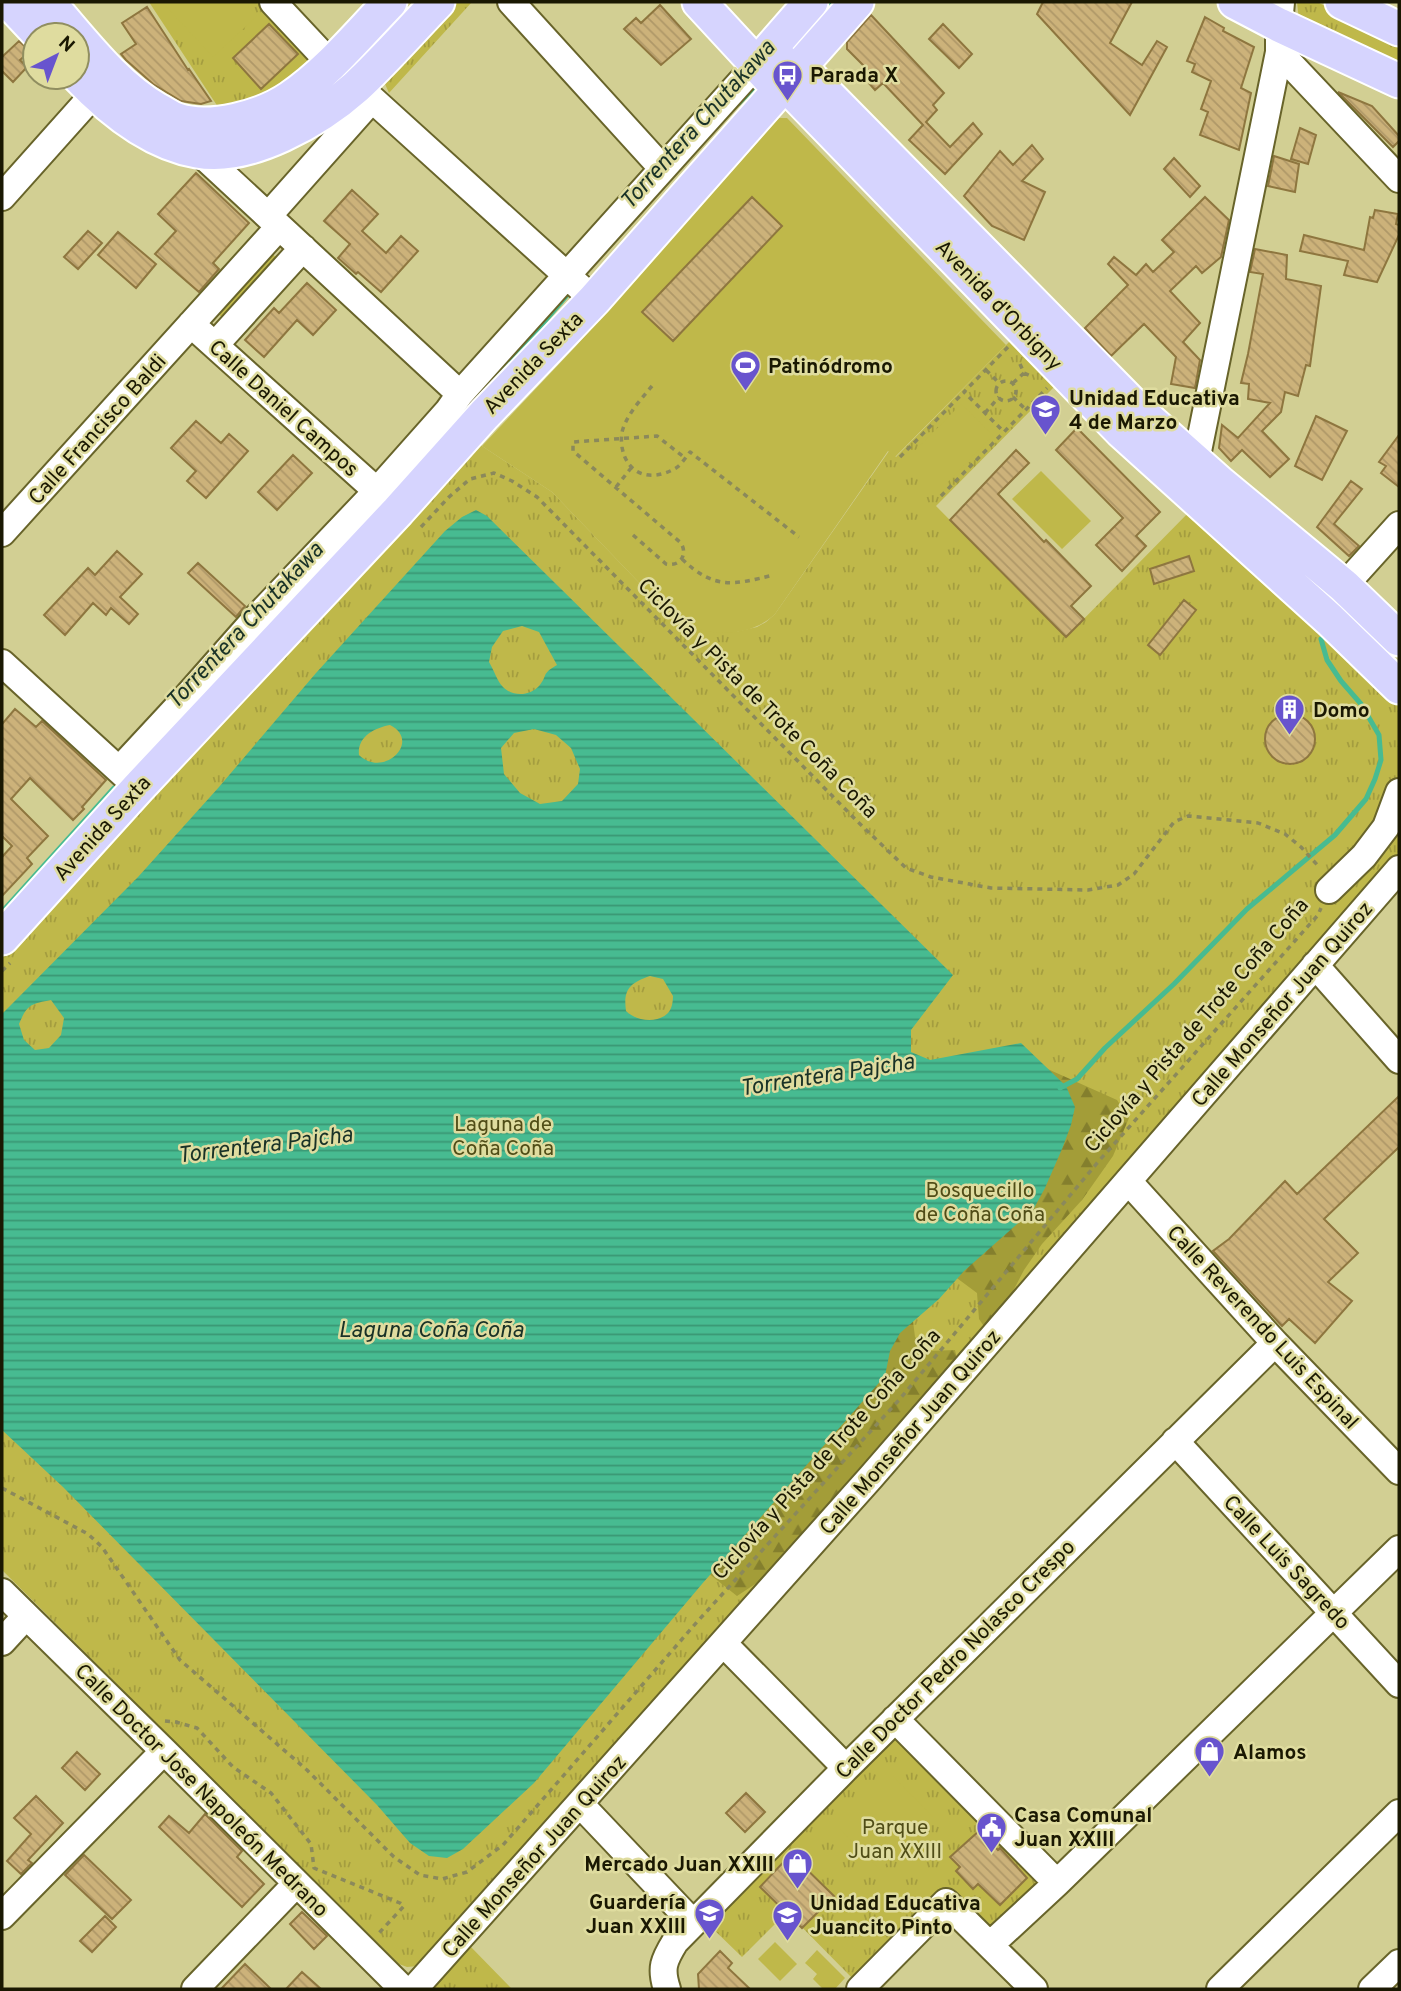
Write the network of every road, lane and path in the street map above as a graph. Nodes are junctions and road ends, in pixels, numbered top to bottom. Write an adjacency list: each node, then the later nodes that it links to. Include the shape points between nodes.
1 (9, 2): 13 (main road)
2 (48, 2): 16 (main road, via 137,96 177,120 226,123 257,114 289,99)
3 (273, 2): 16 (street)
4 (390, 2): 16 (main road)
5 (438, 2): 21 (main road)
6 (511, 2): 23 (street)
7 (699, 2): 17 (main road)
8 (728, 2): 17 (main road)
9 (811, 2): 17 (main road, Avenida Sexta)
10 (857, 2): 17 (main road, Avenida Sexta)
11 (1235, 2): 14 (main road)
12 (1342, 2): 15 (main road)
13 (27, 21)
14 (1280, 26): 18 (main road); 24 (street); 49 (street)
15 (1399, 29)
16 (331, 64): 21 (street)
17 (775, 66): 23 (street, Avenida Sexta); 28 (main road, Avenida Sexta); 49 (main road, Avenida d'Orbigny, via 813,80 1139,411)
18 (1399, 81)
19 (91, 89): 22 (main road, via 164,142)
20 (82, 91): 25 (street)
21 (364, 93): 22 (main road, via 252,148); 26 (street, Calle Francisco Baldi); 28 (street)
22 (199, 152): 26 (street)
23 (662, 168): 28 (street, Avenida Sexta)
24 (1399, 179)
25 (2, 197)
26 (274, 221): 27 (street); 29 (street, Calle Francisco Baldi)
27 (303, 248): 31 (street); 39 (street)
28 (578, 285): 39 (street, Avenida Sexta); 52 (main road, Avenida Sexta, via 484,415)
29 (191, 324): 31 (street, Calle Daniel Campos); 54 (street, Calle Francisco Baldi)
30 (1011, 344): 32 (path)
31 (215, 345): 52 (street, Calle Daniel Campos)
32 (986, 370): 35 (path); 38 (path)
33 (1024, 373): 34 (path)
34 (1013, 383): 35 (path); 41 (path)
35 (999, 384): 40 (path)
36 (1051, 384): 42 (path)
37 (652, 386): 45 (path, via 631,412)
38 (964, 392): 43 (path); 46 (path)
39 (460, 394): 52 (street, Avenida Sexta)
40 (999, 397): 41 (path); 43 (path)
41 (1013, 397): 42 (path)
42 (1026, 410): 44 (path)
43 (985, 413): 44 (path)
44 (1004, 432): 51 (path)
45 (621, 439): 47 (path, via 657,436); 48 (path); 50 (path, via 573,442 573,451)
46 (900, 457)
47 (685, 458): 48 (path, via 678,467 649,476); 56 (path, via 690,452)
48 (631, 468): 50 (path)
49 (1187, 472): 59 (main road, Avenida d'Orbigny); 62 (main road, Avenida d'Orbigny)
50 (616, 487): 57 (path, via 681,543)
51 (941, 496)
52 (393, 506): 63 (main road, Avenida Sexta, via 192,708); 66 (path, Ciclovía y Pista de Trote Coña Coña, via 449,497 470,479 494,473 537,497 906,868 991,888 1108,887 1134,874 1165,831 1188,816 1258,823 1285,834 1301,847)
53 (1399, 525): 59 (street)
54 (2, 533)
55 (634, 535): 57 (path, via 666,564 675,565)
56 (799, 537)
57 (682, 559): 58 (path, via 695,571 720,582)
58 (773, 575)
59 (1344, 586): 60 (main road, Avenida d'Orbigny)
60 (1399, 639)
61 (2, 663): 63 (street)
62 (1399, 687)
63 (128, 779): 67 (main road, Avenida Sexta)
64 (1399, 792): 66 (street, via 1386,827 1364,856)
65 (1399, 869): 68 (street, Calle Monseñor Juan Quiroz)
66 (1324, 879): 75 (path, Ciclovía y Pista de Trote Coña Coña, via 1318,915 1098,1162 899,1399 688,1631 503,1845 467,1872 442,1879 420,1875 394,1857 307,1770 180,1660 102,1547 88,1534)
67 (6, 949): 69 (path)
68 (1315, 965): 70 (street); 71 (street, Calle Monseñor Juan Quiroz)
69 (2, 971)
70 (1399, 1060)
71 (1128, 1181): 72 (street, Calle Reverendo Luis Espinal); 81 (street, Calle Monseñor Juan Quiroz)
72 (1275, 1343): 73 (street, Calle Doctor Pedro Nolasco Crespo); 74 (street, Calle Reverendo Luis Espinal)
73 (1175, 1441): 78 (street, Calle Luis Sagredo); 83 (street, Calle Doctor Pedro Nolasco Crespo)
74 (1399, 1471)
75 (2, 1488)
76 (1399, 1549): 78 (street)
77 (2, 1592): 79 (street, Calle Doctor Jose Napoleón Medrano)
78 (1334, 1612): 82 (street, Calle Luis Sagredo); 88 (street)
79 (26, 1616): 80 (street); 84 (street, Calle Doctor Jose Napoleón Medrano)
80 (2, 1642)
81 (723, 1643): 85 (street); 86 (street, Calle Monseñor Juan Quiroz)
82 (1399, 1684)
83 (895, 1719): 85 (street, Calle Doctor Pedro Nolasco Crespo); 88 (street)
84 (158, 1744): 89 (street, Calle Doctor Jose Napoleón Medrano); 90 (street); 93 (path, via 162,1721 197,1728 233,1767 271,1793 311,1844 314,1868 404,1906)
85 (846, 1768): 91 (street, Calle Doctor Pedro Nolasco Crespo)
86 (580, 1804): 91 (street); 97 (street, Calle Monseñor Juan Quiroz)
87 (1399, 1813): 101 (street)
88 (1057, 1883): 92 (street)
89 (296, 1884): 93 (street, Calle Doctor Jose Napoleón Medrano); 95 (street)
90 (2, 1916)
91 (693, 1923): 98 (street, Calle Doctor Pedro Nolasco Crespo, via 664,1959)
92 (990, 1945): 99 (street, via 946,1902); 100 (street)
93 (363, 1950): 96 (street, Calle Doctor Jose Napoleón Medrano)
94 (1399, 1963): 102 (street)
95 (195, 1989)
96 (403, 1989)
97 (414, 1989)
98 (667, 1989)
99 (860, 1989)
100 (1034, 1989)
101 (1220, 1989)
102 (1372, 1989)

